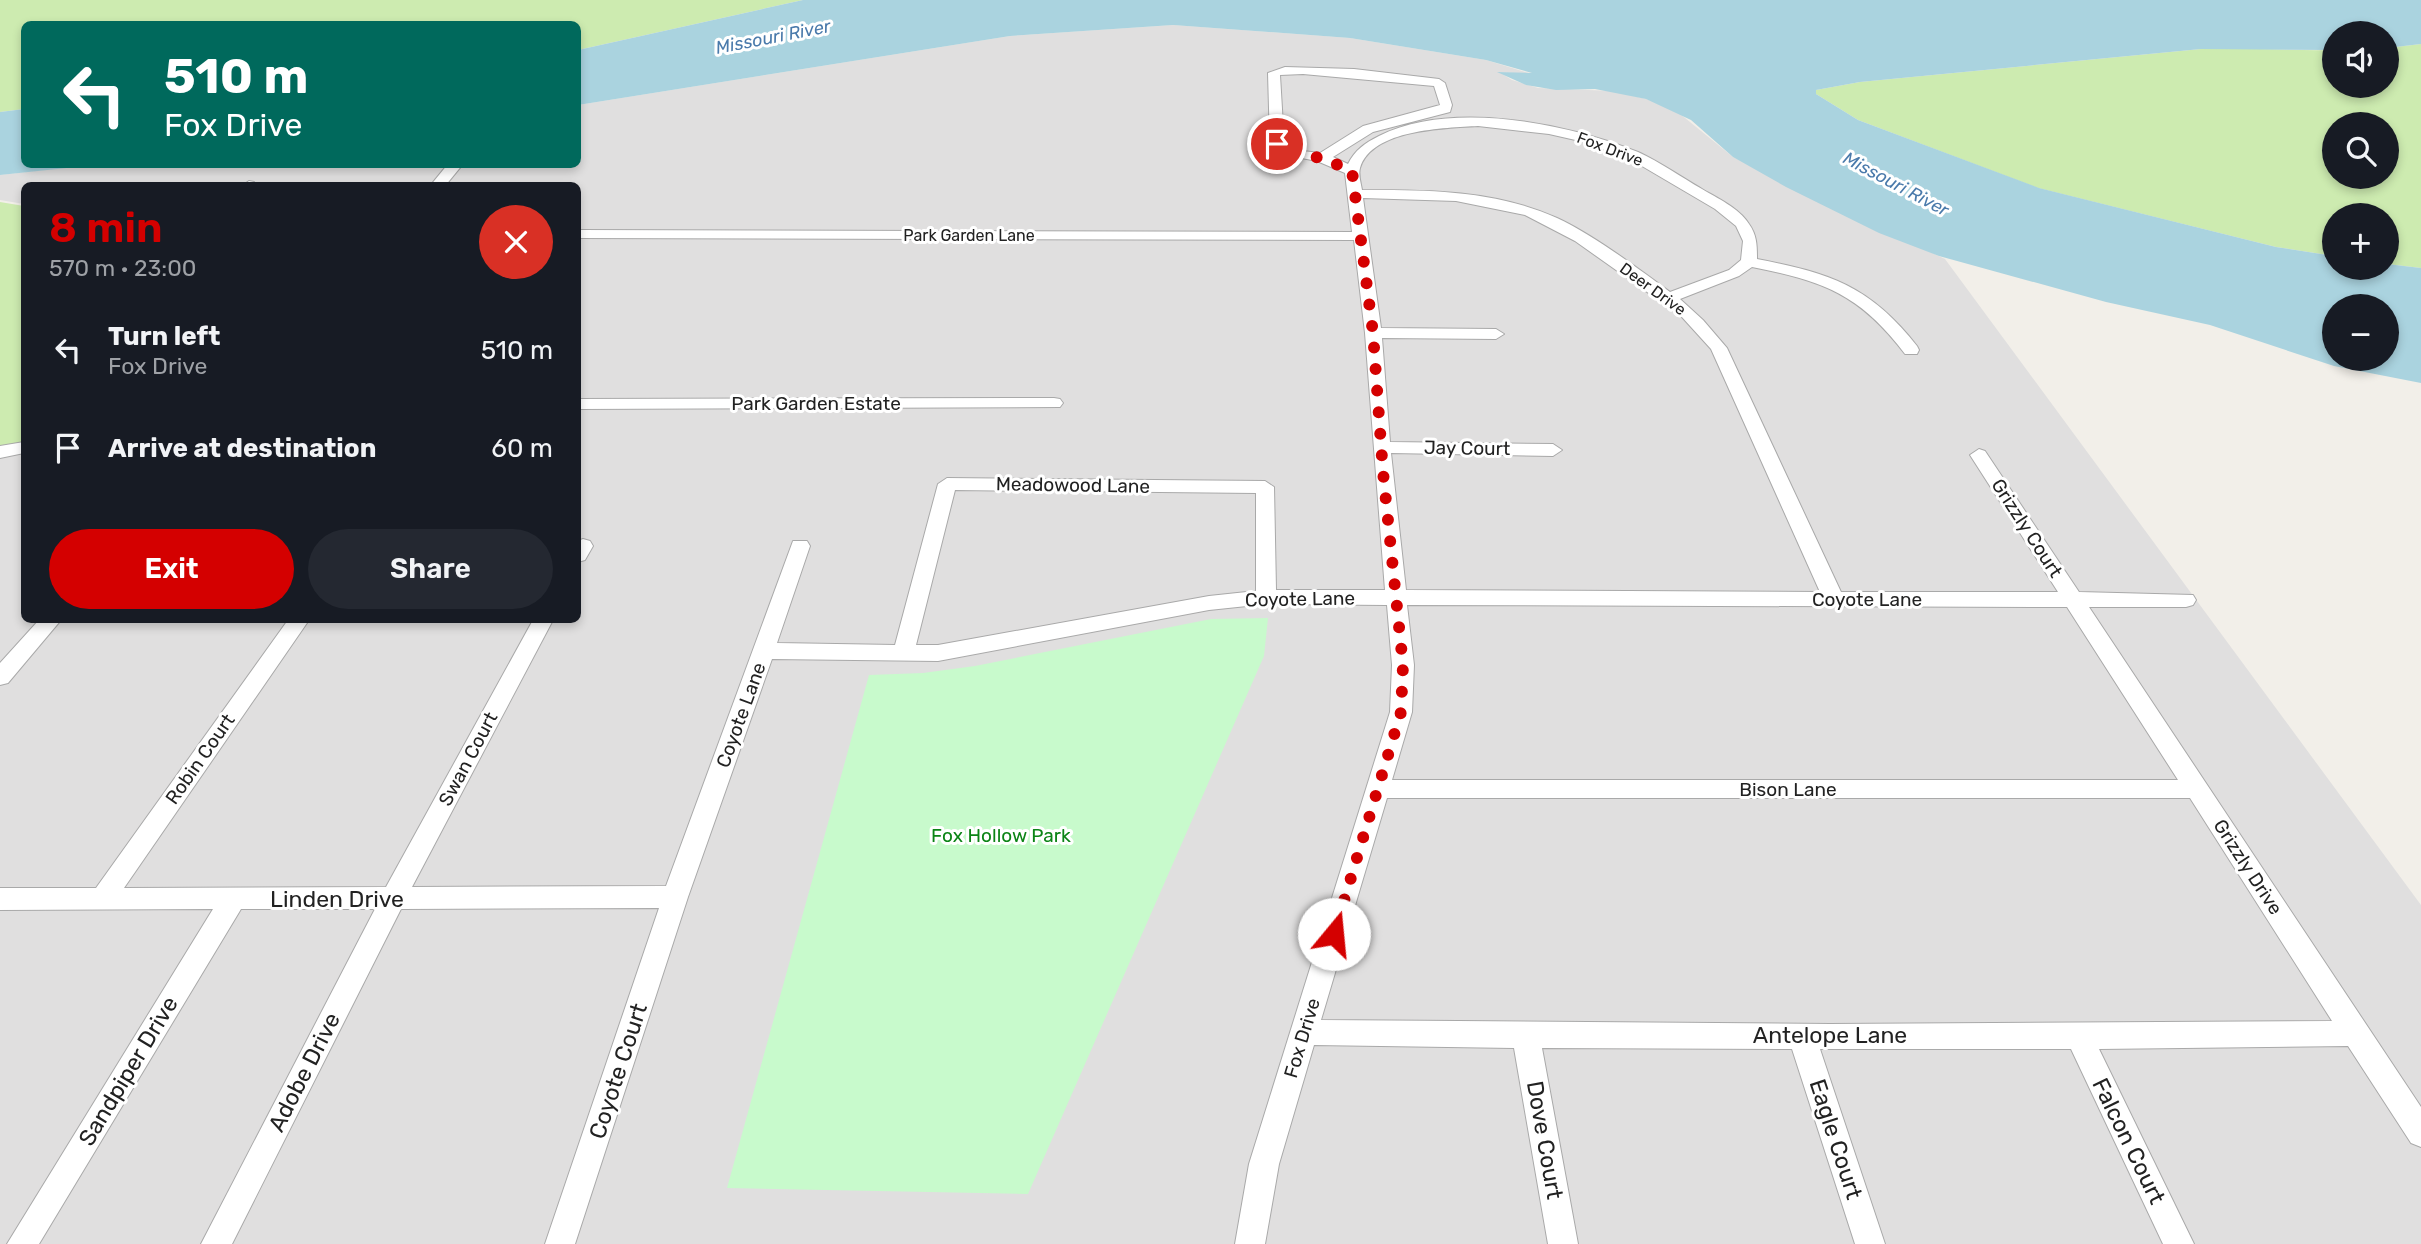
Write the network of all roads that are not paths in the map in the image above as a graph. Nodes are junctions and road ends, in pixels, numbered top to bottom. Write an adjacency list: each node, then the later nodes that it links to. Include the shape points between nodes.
1 (1322, 158): 1 (street, via 1288,153 1277,144 1277,70 1316,69 1441,86 1445,109 1367,129); 3 (street)
2 (453, 168): 4 (street)
3 (1352, 171): 5 (street, Fox Drive); 8 (street, Fox Drive, via 1359,155 1372,145 1424,125 1478,121 1584,138 1635,156 1720,206 1742,224 1750,241)
4 (440, 182)
5 (1355, 194): 7 (street, Fox Drive); 9 (street, Deer Drive, via 1468,197 1513,206 1556,223)
6 (581, 234): 7 (street, Park Garden Lane)
7 (1360, 236): 10 (street, Fox Drive)
8 (1749, 262): 9 (street, via 1734,273); 12 (street, via 1803,272 1848,290 1871,303)
9 (1671, 297): 23 (street, Deer Drive, via 1719,348)
10 (1373, 333): 11 (street); 15 (street, Fox Drive)
11 (1496, 334)
12 (1912, 350)
13 (1054, 402): 14 (street, Park Garden Estate)
14 (581, 404)
15 (1381, 447): 17 (street, Jay Court); 22 (street, Fox Drive)
16 (21, 448): 18 (street)
17 (1553, 450)
18 (0, 452)
19 (1979, 455): 25 (street, Grizzly Court)
20 (800, 546): 29 (street)
21 (1266, 597): 22 (street, Coyote Lane); 30 (street, Coyote Lane, via 1209,603 938,653); 30 (street, Meadowood Lane, via 1265,487 947,484)
22 (1395, 598): 23 (street, Coyote Lane); 32 (street, Fox Drive, via 1403,665 1401,712)
23 (1834, 599): 25 (street, Coyote Lane)
24 (2186, 600): 25 (street, Coyote Lane)
25 (2074, 601): 33 (street, Grizzly Drive)
26 (48, 623): 31 (street)
27 (297, 623): 36 (street, Robin Court)
28 (541, 623): 38 (street, Swan Court)
29 (764, 651): 30 (street, Coyote Lane); 34 (street, Coyote Lane)
30 (903, 654)
31 (0, 677)
32 (1379, 789): 33 (street, Bison Lane); 39 (street, Fox Drive)
33 (2197, 789): 40 (street, Grizzly Drive)
34 (675, 898): 38 (street, Linden Drive); 47 (street, Coyote Court)
35 (0, 899): 36 (street, Linden Drive)
36 (102, 899): 37 (street, Linden Drive)
37 (233, 899): 38 (street, Linden Drive); 45 (street, Sandpiper Drive)
38 (393, 900): 46 (street, Adobe Drive)
39 (1304, 1031): 42 (street, Antelope Lane); 48 (street, Fox Drive, via 1264,1164)
40 (2357, 1033): 43 (street, Antelope Lane); 44 (street, Grizzly Drive)
41 (1801, 1035): 42 (street, Antelope Lane); 43 (street, Antelope Lane); 50 (street, Eagle Court)
42 (1526, 1036): 49 (street, Dove Court)
43 (2079, 1037): 51 (street, Falcon Court)
44 (2421, 1133)
45 (22, 1244)
46 (216, 1244)
47 (560, 1244)
48 (1250, 1244)
49 (1563, 1244)
50 (1870, 1244)
51 (2179, 1244)

